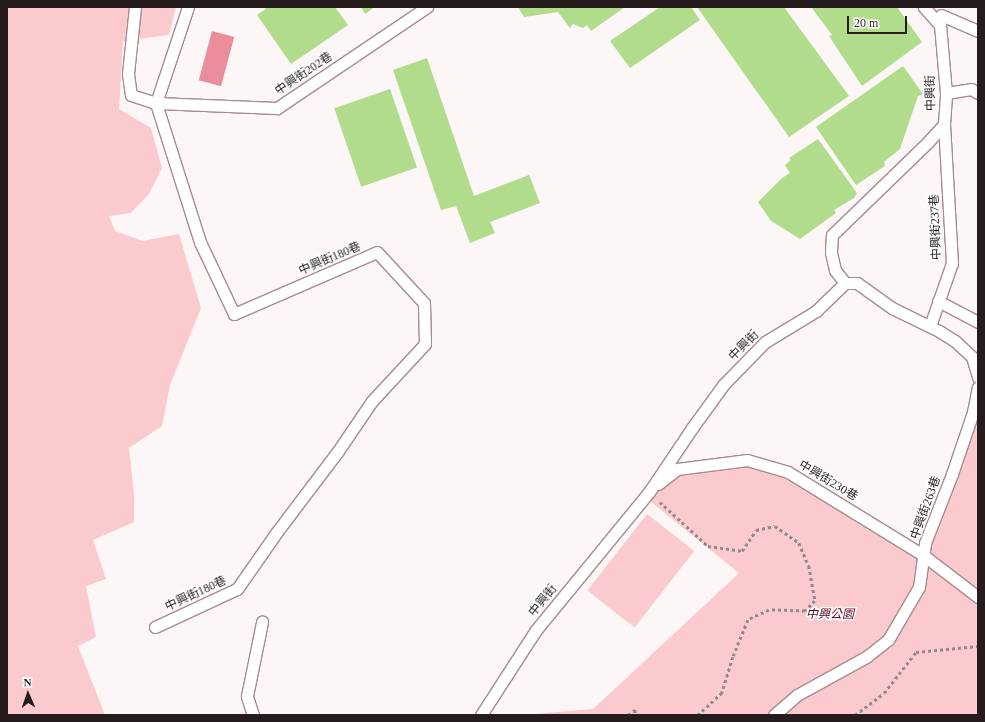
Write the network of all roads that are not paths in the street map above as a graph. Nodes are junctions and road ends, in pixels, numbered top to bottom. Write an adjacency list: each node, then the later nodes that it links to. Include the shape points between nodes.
1 (135, 7): 9 (lane, 中興街202巷, via 128,74 130,95)
2 (188, 7): 9 (lane)
3 (427, 7): 9 (lane, 中興街202巷, via 277,108)
4 (924, 7): 5 (lane)
5 (941, 15): 6 (lane); 7 (lane, 中興街)
6 (978, 31)
7 (946, 93): 8 (lane, via 971,89); 10 (lane, 中興街)
8 (978, 93)
9 (156, 103): 21 (lane, 中興街180巷, via 200,242 234,314 377,252 424,303 424,344 372,402 237,589)
10 (944, 124): 11 (lane, 中興街, via 832,235 831,252 835,270); 12 (lane, 中興街237巷, via 952,262)
11 (845, 283): 14 (lane, via 857,284 892,308); 17 (lane, 中興街, via 816,311 765,342 724,384)
12 (938, 301): 13 (lane); 14 (lane, 中興街237巷)
13 (978, 322)
14 (930, 326): 15 (lane, via 955,341 972,357)
15 (978, 377)
16 (978, 387): 18 (lane, 中興街263巷, via 973,412 925,544)
17 (649, 492): 18 (lane, 中興街230巷, via 677,469 747,460 788,472); 23 (lane, 中興街, via 536,630)
18 (924, 555): 19 (lane, 中興街230巷); 24 (lane, 中興街263巷, via 919,587 888,640 866,657 797,695)
19 (978, 597)
20 (262, 622): 22 (lane, via 247,696)
21 (155, 627)
22 (253, 715)
23 (481, 715)
24 (774, 715)

